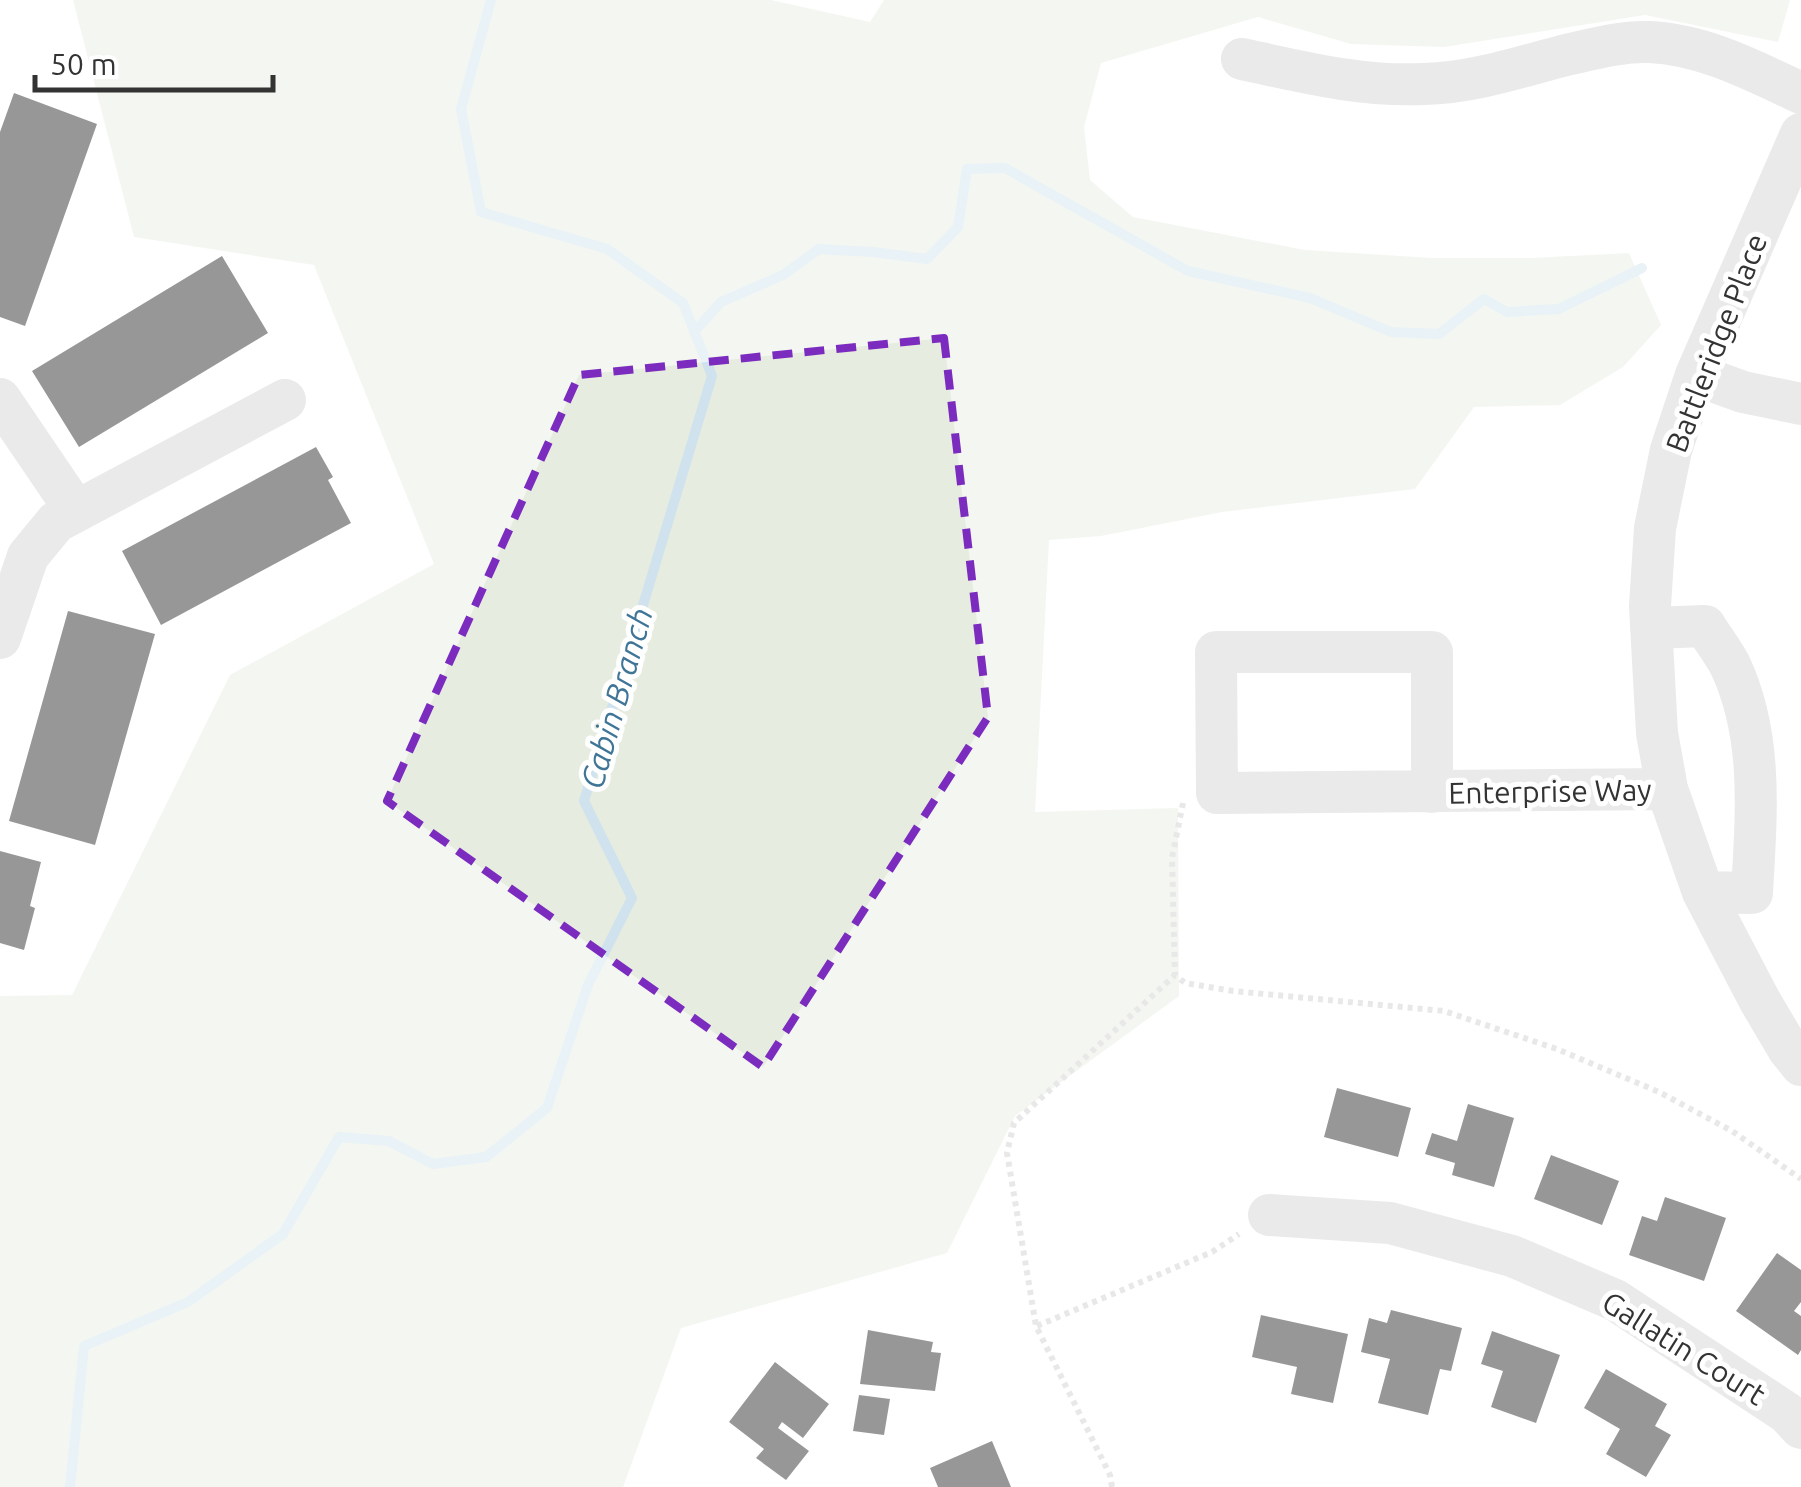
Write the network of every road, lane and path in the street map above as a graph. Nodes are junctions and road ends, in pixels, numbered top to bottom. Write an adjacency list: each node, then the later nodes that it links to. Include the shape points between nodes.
1 (1242, 59): 2 (street, via 1336,80 1424,84 1649,42 1696,49)
2 (1801, 93)
3 (1801, 134): 4 (street, Battleridge Place)
4 (1696, 376): 7 (street); 10 (street, Battleridge Place, via 1655,528)
5 (0, 398): 8 (street)
6 (285, 400): 9 (street)
7 (1801, 404)
8 (14, 449): 9 (street)
9 (76, 511): 11 (street, via 56,522 28,556)
10 (1651, 628): 12 (street, Battleridge Place); 15 (street, via 1705,626 1730,665 1749,719 1757,789 1752,893)
11 (0, 638)
12 (1667, 789): 13 (street, Enterprise Way); 15 (street, Battleridge Place)
13 (1432, 792): 13 (street, Enterprise Way, via 1216,794 1216,652 1432,652)
14 (1172, 858): 16 (path)
15 (1703, 892): 17 (street, Battleridge Place)
16 (1175, 975): 18 (path, via 1185,983 1233,991 1444,1010 1659,1092); 20 (path, via 1014,1123 1007,1153)
17 (1801, 1065)
18 (1801, 1179)
19 (1270, 1214): 20 (path, via 1212,1252); 21 (street, Gallatin Court, via 1390,1223 1512,1256 1615,1300)
20 (1036, 1326): 22 (path)
21 (1801, 1428)
22 (1112, 1487)

